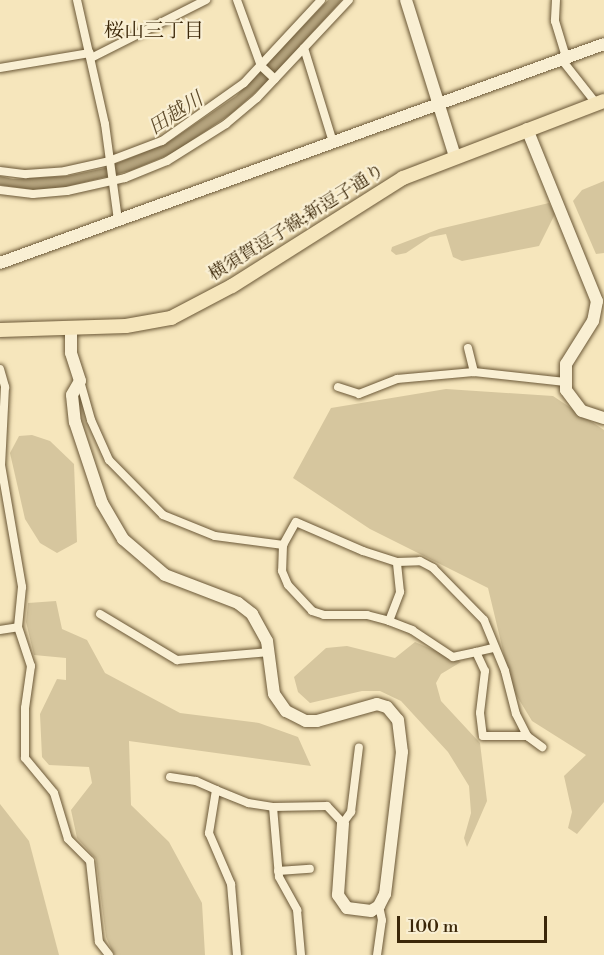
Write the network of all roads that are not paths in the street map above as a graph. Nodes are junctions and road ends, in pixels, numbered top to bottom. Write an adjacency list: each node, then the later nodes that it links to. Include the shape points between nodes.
1 (77, 0): 10 (street)
2 (206, 0): 10 (street)
3 (237, 0): 12 (street)
4 (321, 0): 12 (street)
5 (349, 0): 9 (street)
6 (406, 0): 16 (street)
7 (556, 0): 11 (street, via 555,21)
8 (604, 44): 11 (street)
9 (304, 48): 14 (street); 18 (street)
10 (90, 55): 13 (street); 20 (street)
11 (564, 59): 15 (street); 16 (street)
12 (261, 67): 14 (street); 20 (street, via 162,141)
13 (0, 68)
14 (274, 79): 22 (street, via 226,124 191,148 167,161)
15 (600, 102): 17 (main road, 横須賀逗子線;新逗子通り)
16 (438, 105): 18 (street); 19 (street)
17 (527, 129): 19 (main road, 横須賀逗子線;新逗子通り); 32 (street, via 597,301 593,321 566,364)
18 (333, 142): 24 (street)
19 (455, 156): 26 (main road, 横須賀逗子線;新逗子通り, via 388,186 183,314 144,325)
20 (110, 162): 21 (street, via 45,174); 22 (street)
21 (0, 171)
22 (112, 180): 23 (street, via 49,194); 24 (street)
23 (0, 190)
24 (118, 220): 25 (street)
25 (0, 262)
26 (71, 327): 27 (main road, 横須賀逗子線;新逗子通り); 31 (street, via 71,352)
27 (0, 330)
28 (468, 348): 30 (street)
29 (0, 369): 39 (street, via 5,387 1,465 22,587)
30 (474, 372): 32 (street); 33 (street, via 397,380 359,394)
31 (80, 381): 35 (street, via 90,420 106,454 123,478 158,511 215,537); 42 (street, via 72,395 75,422 102,503 123,538 165,575 238,603 261,627)
32 (565, 382): 34 (street, via 566,390 582,411)
33 (338, 387)
34 (604, 418)
35 (283, 545): 36 (street, via 296,522); 38 (street, via 282,571 288,585 312,611)
36 (397, 562): 38 (street, via 400,592); 41 (street, via 420,561 433,568 484,621)
37 (100, 614): 42 (street, via 177,660)
38 (389, 621): 43 (street, via 412,630 453,657)
39 (18, 627): 40 (street); 54 (street, via 31,666 25,708 25,758 54,793 68,838 90,861 99,942)
40 (0, 630)
41 (493, 648): 43 (street); 44 (street)
42 (270, 652): 53 (street, via 274,694 286,711 296,717 317,721 377,704 387,707 398,720 402,752 385,894)
43 (476, 652): 44 (street, via 485,671 480,713 483,736)
44 (527, 736): 46 (street)
45 (359, 747): 50 (street, via 351,812)
46 (542, 747)
47 (170, 777): 48 (street)
48 (216, 790): 49 (street, via 248,803); 55 (street, via 210,805 209,834 231,884)
49 (273, 807): 50 (street, via 327,806); 52 (street)
50 (343, 823): 53 (street, via 338,895 342,903 356,912)
51 (310, 869): 52 (street)
52 (278, 872): 56 (street, via 297,910)
53 (379, 906): 57 (street)
54 (109, 955)
55 (237, 955)
56 (301, 955)
57 (377, 955)

